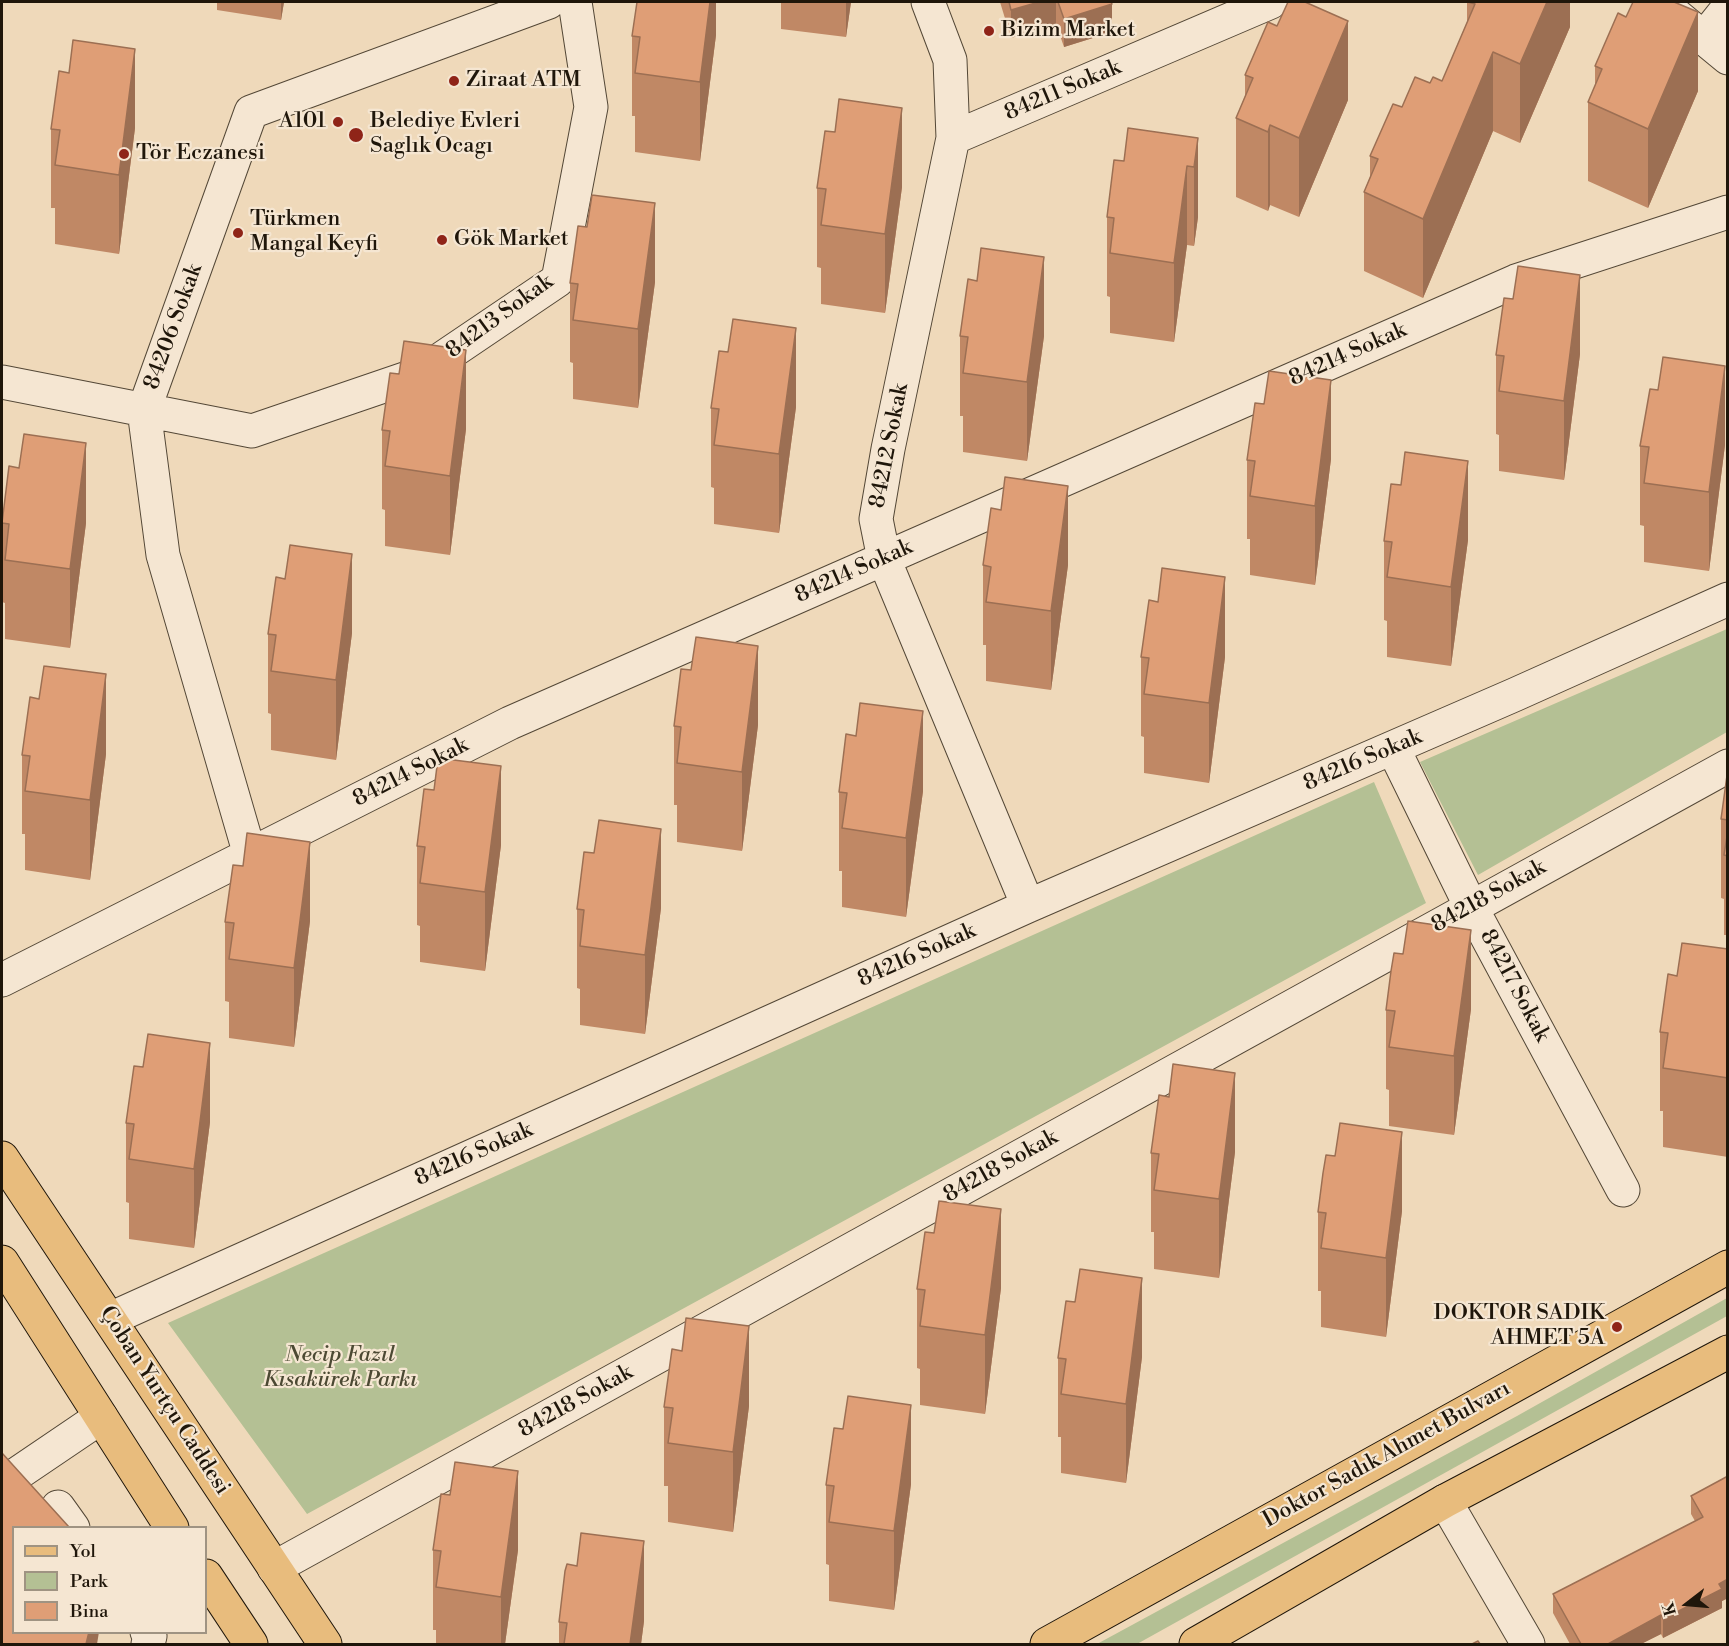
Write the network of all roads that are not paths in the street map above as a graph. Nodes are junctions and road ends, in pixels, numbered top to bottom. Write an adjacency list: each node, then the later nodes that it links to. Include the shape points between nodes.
1 (549, 2): 11 (street, 84206 Sokak, via 251,112)
2 (575, 2): 11 (street, 84213 Sokak, via 591,108 558,280 419,374 252,431)
3 (928, 2): 8 (street, 84212 Sokak, via 950,60)
4 (1271, 2): 8 (street, 84211 Sokak)
5 (1660, 2): 7 (street)
6 (1728, 8): 7 (street)
7 (1716, 48)
8 (953, 138): 12 (street, 84212 Sokak, via 876,519)
9 (1728, 212): 12 (street, 84214 Sokak, via 1516,281)
10 (2, 382): 11 (street, 84213 Sokak)
11 (144, 410): 16 (street, 84206 Sokak, via 163,555)
12 (884, 559): 16 (street, 84214 Sokak, via 510,723); 17 (street, 84212 Sokak)
13 (1728, 599): 14 (street, 84216 Sokak)
14 (1393, 748): 17 (street, 84216 Sokak); 18 (street, 84217 Sokak)
15 (1728, 766): 18 (street, 84218 Sokak)
16 (250, 855): 19 (street, 84214 Sokak)
17 (1028, 906): 24 (street, 84216 Sokak)
18 (1471, 907): 21 (street, 84217 Sokak); 30 (street, 84218 Sokak)
19 (2, 980)
20 (2, 1158): 24 (main road, Çoban Yurtçu Caddesi)
21 (1623, 1190)
22 (2, 1262): 26 (main road)
23 (1728, 1267): 34 (main road, Doktor Sadık Ahmet Bulvarı)
24 (110, 1319): 30 (main road, Çoban Yurtçu Caddesi)
25 (1728, 1352): 28 (main road)
26 (101, 1417): 27 (street); 29 (main road)
27 (2, 1484)
28 (1445, 1501): 35 (main road); 36 (street)
29 (171, 1526)
30 (274, 1568): 33 (main road, Çoban Yurtçu Caddesi)
31 (207, 1578): 32 (main road)
32 (251, 1644)
33 (325, 1644)
34 (1047, 1644)
35 (1196, 1644)
36 (1528, 1644)

